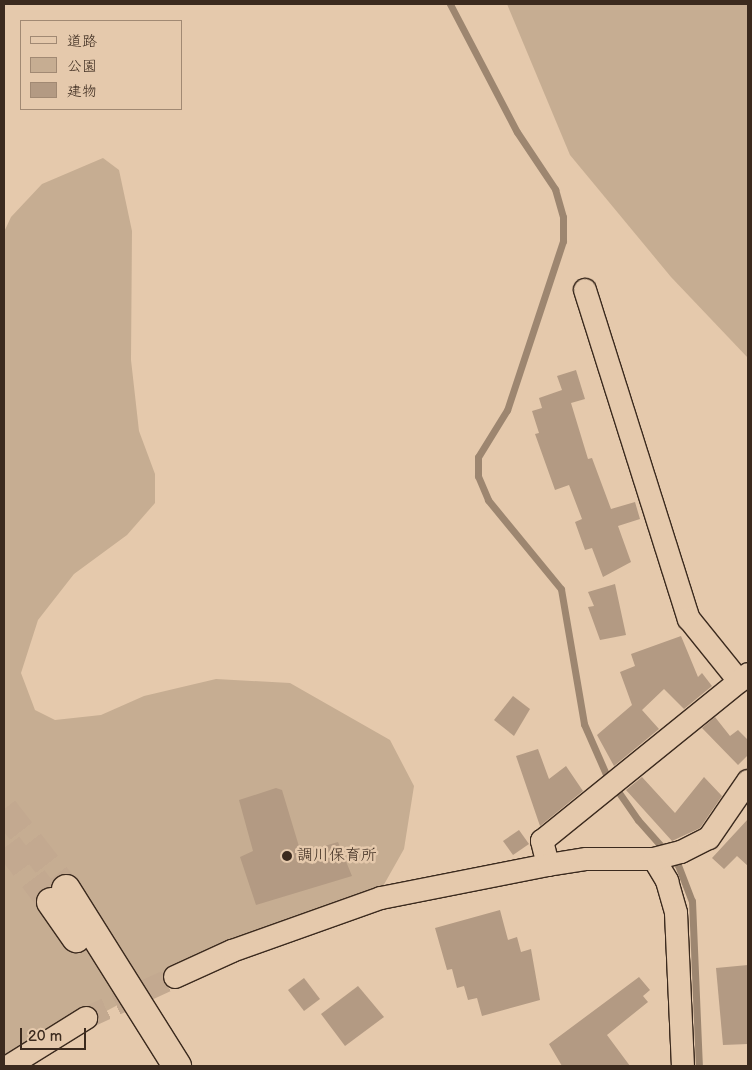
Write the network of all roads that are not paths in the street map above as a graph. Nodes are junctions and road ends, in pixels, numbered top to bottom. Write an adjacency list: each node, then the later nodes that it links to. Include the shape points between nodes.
1 (585, 290): 2 (street, via 689,619)
2 (744, 677): 5 (street, via 542,842)
3 (748, 781): 4 (street, via 709,838)
4 (665, 856): 5 (street, via 587,859); 11 (street, via 667,881 676,913)
5 (548, 865): 6 (street, via 380,898 232,952)
6 (175, 977)
7 (86, 1018): 8 (street)
8 (9, 1066)
9 (160, 1066): 10 (highway, via 58,896)
10 (177, 1066)
11 (683, 1066)

